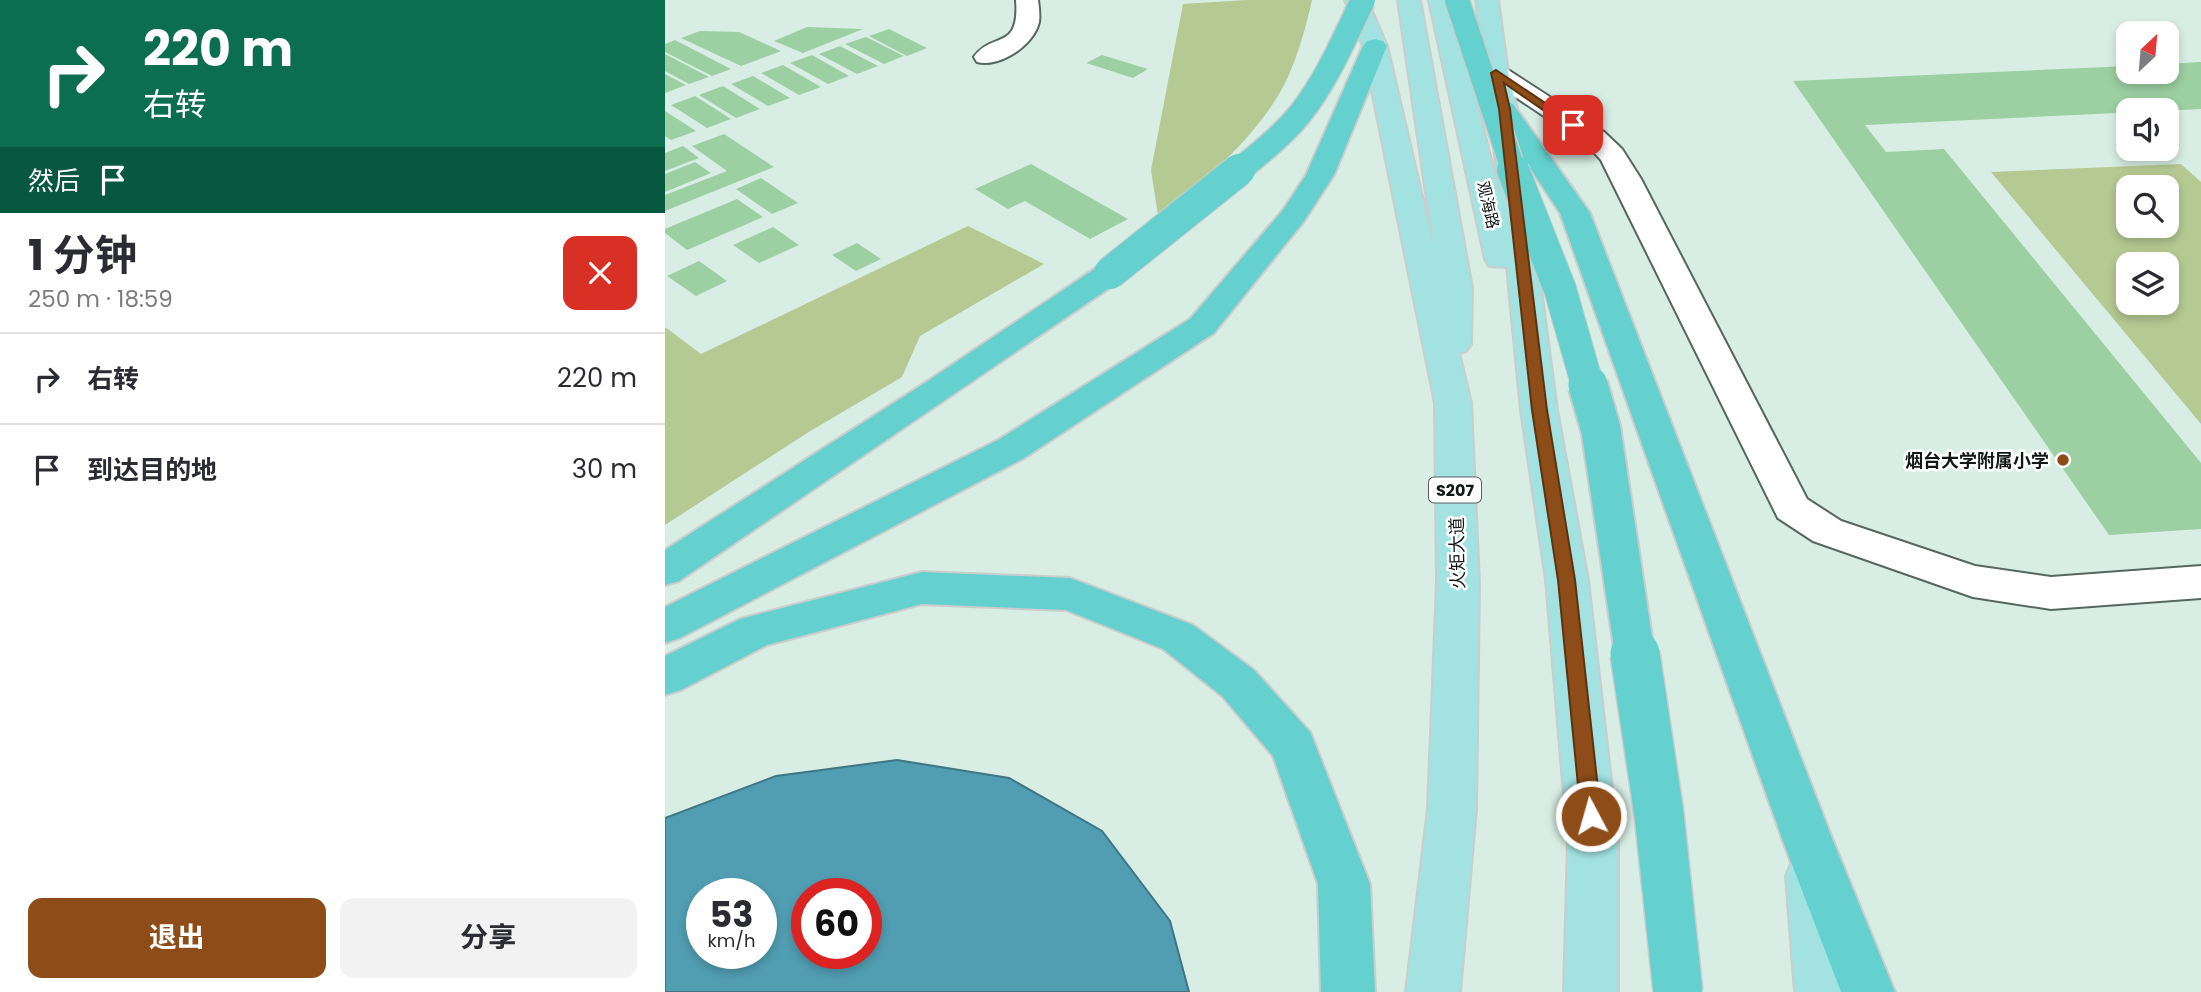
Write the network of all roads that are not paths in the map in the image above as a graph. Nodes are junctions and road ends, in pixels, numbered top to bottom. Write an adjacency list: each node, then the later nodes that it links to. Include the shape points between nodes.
1 (1027, 0): 9 (street, via 1029,14 1022,36)
2 (1356, 0): 8 (main road, 火矩大道 / S207)
3 (1363, 0): 13 (highway, bridge, via 1330,68 1300,114 1267,148 1110,273)
4 (1409, 0): 11 (main road, via 1456,288)
5 (1440, 0): 12 (main road, 观海路)
6 (1457, 0): 21 (highway, bridge, via 1520,192 1560,289 1601,430 1659,814)
7 (1487, 0): 10 (main road)
8 (1375, 46): 11 (main road, 火矩大道 / S207); 15 (highway, via 1320,175 1294,215 1202,326 1011,449)
9 (986, 57)
10 (1500, 91): 12 (main road); 14 (street, via 1595,138 1612,155 1792,508 1827,531 1973,581 2051,593); 17 (highway, via 1576,213)
11 (1453, 403): 19 (main road, 火矩大道 / S207, via 1458,583 1452,809)
12 (1539, 410): 20 (main road, via 1567,580 1593,842)
13 (665, 570)
14 (2201, 582)
15 (665, 626)
16 (665, 677): 18 (highway, via 755,631 922,588 1070,594 1178,637 1238,684 1293,746 1344,884)
17 (1808, 841): 22 (main road); 23 (highway)
18 (1348, 992)
19 (1433, 992)
20 (1591, 992)
21 (1678, 992)
22 (1822, 992)
23 (1868, 992)

